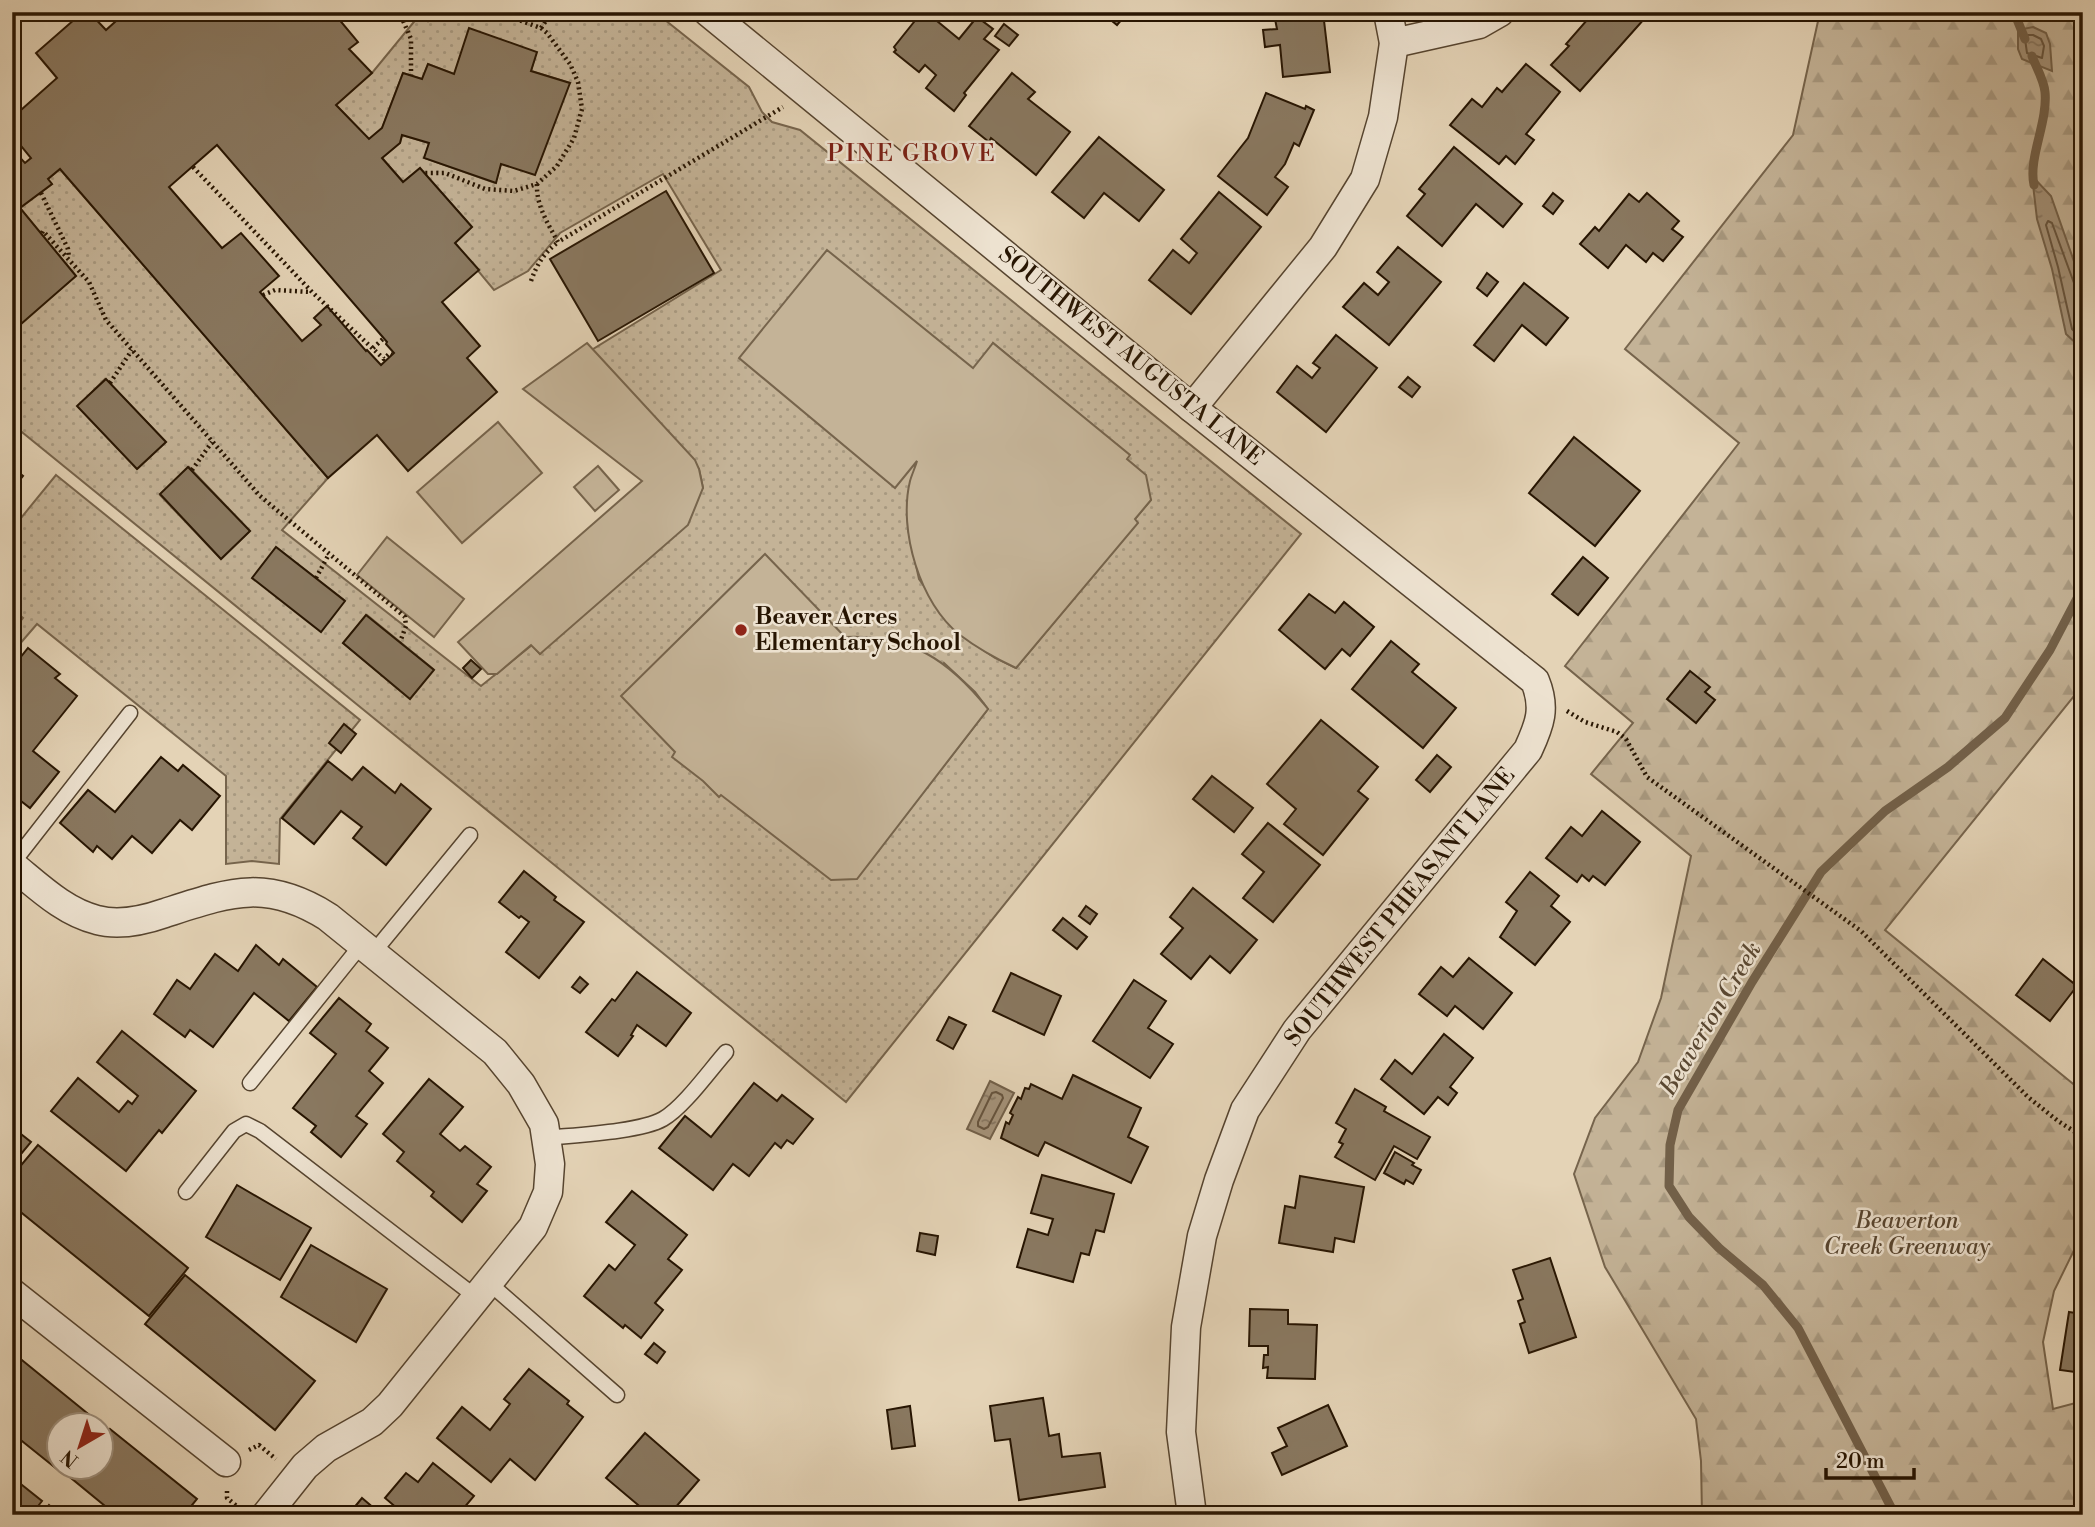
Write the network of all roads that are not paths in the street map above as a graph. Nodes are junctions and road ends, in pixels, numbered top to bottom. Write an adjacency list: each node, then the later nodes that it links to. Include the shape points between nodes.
1 (708, 12): 5 (street, SOUTHWEST AUGUSTA LANE)
2 (1388, 12): 4 (street)
3 (1500, 12): 4 (street, via 1479,23)
4 (1394, 43): 5 (street, via 1383,117 1365,179 1323,247)
5 (1192, 408): 6 (street, SOUTHWEST AUGUSTA LANE, via 1535,681)
6 (1542, 706): 19 (street, SOUTHWEST PHEASANT LANE, via 1539,728 1528,750 1297,1030 1245,1110 1202,1236 1186,1327 1181,1432)
7 (130, 713): 9 (lane)
8 (470, 835): 10 (lane)
9 (12, 864): 10 (street, via 60,904 98,921 131,922 225,894 280,894 328,916)
10 (368, 948): 12 (lane); 13 (street, via 495,1052 521,1084 544,1124)
11 (726, 1052): 13 (lane, via 664,1119 644,1126)
12 (250, 1083)
13 (546, 1138): 15 (street, via 548,1192 533,1227)
14 (186, 1192): 15 (lane, via 234,1131 246,1124)
15 (482, 1289): 17 (lane); 20 (street, via 390,1405 305,1466)
16 (12, 1293): 18 (street)
17 (617, 1395)
18 (226, 1462)
19 (1189, 1514)
20 (266, 1515)

